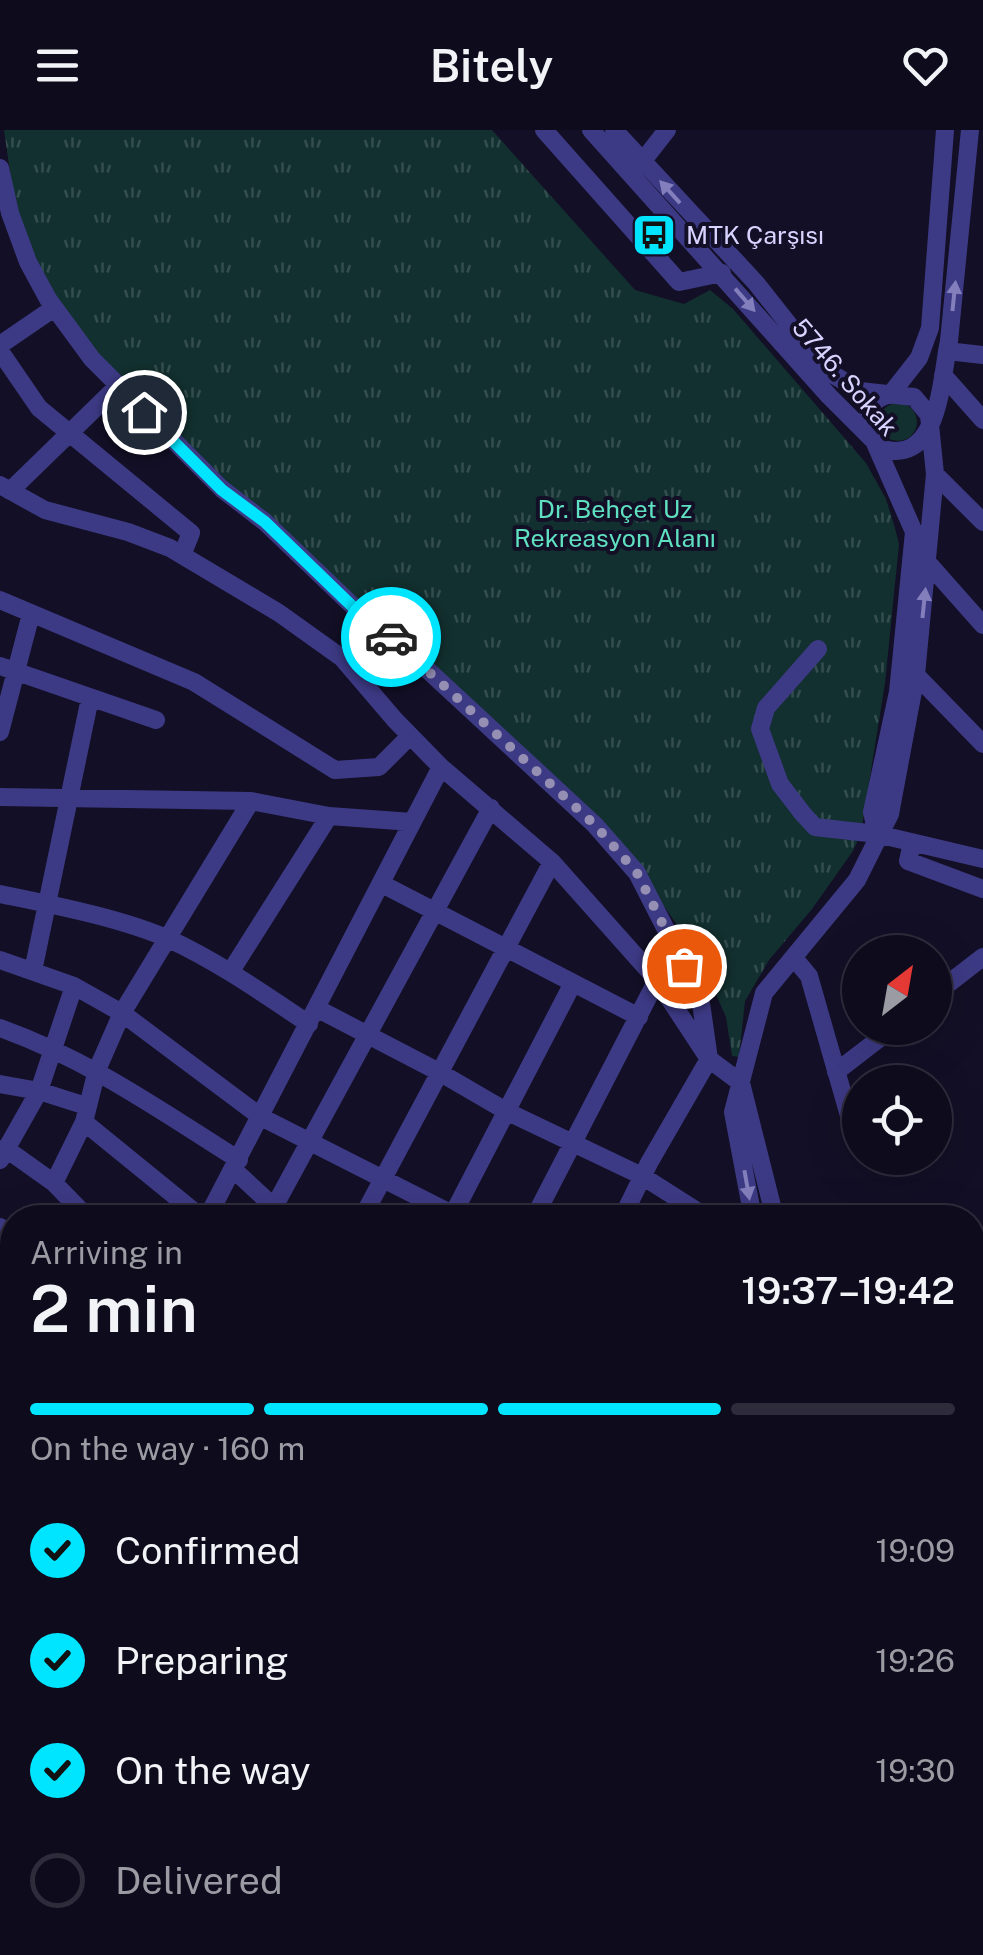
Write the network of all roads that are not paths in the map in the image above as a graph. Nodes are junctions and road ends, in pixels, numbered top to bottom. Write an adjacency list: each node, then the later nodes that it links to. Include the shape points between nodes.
1 (544, 130): 9 (street)
2 (591, 130): 8 (street, 5746. Sokak)
3 (614, 130): 8 (street, 5746. Sokak)
4 (668, 130): 8 (street)
5 (945, 130): 17 (street, 5746. Sokak, via 930,328 919,358)
6 (970, 130): 13 (street, 5746. Sokak, one-way to 6)
7 (0, 168): 11 (street, via 28,262)
8 (637, 169): 9 (street); 10 (street, 5746. Sokak); 17 (street, 5746. Sokak, one-way to 8, via 860,391 824,369 756,283)
9 (597, 190): 10 (street, via 679,282)
10 (722, 273): 21 (street, 5746. Sokak, one-way to 21)
11 (54, 308): 12 (street); 16 (street)
12 (0, 348): 20 (street, via 40,408)
13 (947, 352): 14 (street); 15 (street, 5746. Sokak)
14 (983, 355)
15 (942, 375): 18 (street); 19 (street, 5746. Sokak)
16 (118, 386): 20 (street); 72 (street, via 222,490 595,825 637,873 700,996)
17 (890, 394): 19 (street, 5746. Sokak, via 923,404); 21 (street, via 878,397 866,418)
18 (983, 420)
19 (931, 427): 21 (street, via 907,451); 22 (street, 5746. Sokak)
20 (72, 432): 23 (street); 25 (street, via 190,533)
21 (874, 441): 45 (street, 5746. Sokak, via 914,532 898,692 872,812)
22 (935, 474): 24 (street); 26 (street, 5746. Sokak)
23 (5, 488): 25 (street, via 44,510 128,532)
24 (983, 522)
25 (182, 555): 36 (street, via 342,658)
26 (928, 563): 29 (street); 32 (street, 5746. Sokak, one-way to 26)
27 (0, 600): 28 (street)
28 (31, 614): 31 (street); 36 (street, via 194,682 336,770 380,767)
29 (983, 625)
30 (818, 649): 45 (street, via 766,708 760,729 780,784 815,827)
31 (8, 670): 33 (street); 35 (street)
32 (916, 674): 37 (street); 45 (street, 5746. Sokak, via 890,814)
33 (90, 698): 34 (street); 40 (street)
34 (156, 720)
35 (0, 732)
36 (410, 736): 38 (street)
37 (983, 744)
38 (442, 767): 42 (street); 44 (street)
39 (0, 797): 40 (street)
40 (67, 798): 41 (street); 52 (street)
41 (251, 801): 43 (street); 54 (street)
42 (491, 808): 48 (street); 53 (street)
43 (329, 816): 44 (street); 60 (street)
44 (412, 822): 49 (street)
45 (877, 834): 46 (street); 57 (street, 5746. Sokak, via 857,880)
46 (912, 843): 47 (street); 50 (street, via 908,861)
47 (983, 859)
48 (552, 862): 55 (street); 61 (street)
49 (382, 884): 53 (street); 66 (street)
50 (983, 889)
51 (0, 894): 52 (street)
52 (49, 904): 54 (street); 59 (street)
53 (433, 912): 55 (street); 69 (street)
54 (168, 938): 60 (street); 65 (street)
55 (506, 949): 63 (street); 74 (street)
56 (983, 957): 62 (street)
57 (794, 958): 75 (street, via 810,976); 76 (street, 5746. Sokak, via 764,993)
58 (0, 960): 59 (street)
59 (32, 970): 64 (street)
60 (231, 972): 66 (street)
61 (657, 980): 67 (street); 72 (street)
62 (952, 981)
63 (573, 983): 67 (street); 80 (street)
64 (74, 986): 65 (street); 71 (street)
65 (122, 1013): 73 (street); 82 (street)
66 (313, 1016): 69 (street); 82 (street)
67 (639, 1017): 84 (street)
68 (0, 1028): 71 (street)
69 (368, 1034): 74 (street); 83 (street)
70 (870, 1045): 75 (street)
71 (54, 1048): 73 (street); 78 (street)
72 (710, 1060): 76 (street); 87 (street)
73 (97, 1070): 81 (street); 86 (street)
74 (440, 1072): 80 (street); 88 (street)
75 (836, 1072): 79 (street)
76 (740, 1083): 101 (street, 5746. Sokak, one-way to 101, via 733,1112); 102 (street)
77 (0, 1084): 78 (street)
78 (39, 1091): 81 (street); 85 (street)
79 (842, 1092)
80 (506, 1111): 84 (street); 97 (street)
81 (85, 1114): 89 (street); 91 (street)
82 (261, 1117): 83 (street); 86 (street)
83 (312, 1142): 88 (street); 94 (street)
84 (572, 1144): 87 (street); 98 (street)
85 (3, 1154): 89 (street)
86 (236, 1165): 92 (street); 93 (street)
87 (642, 1176): 99 (street); 100 (street)
88 (384, 1179): 95 (street); 96 (street)
89 (54, 1183): 90 (street)
90 (75, 1205)
91 (189, 1205)
92 (212, 1205)
93 (272, 1205)
94 (275, 1205)
95 (369, 1205)
96 (434, 1205)
97 (460, 1205)
98 (541, 1205)
99 (628, 1205)
100 (688, 1205)
101 (751, 1205)
102 (772, 1205)

